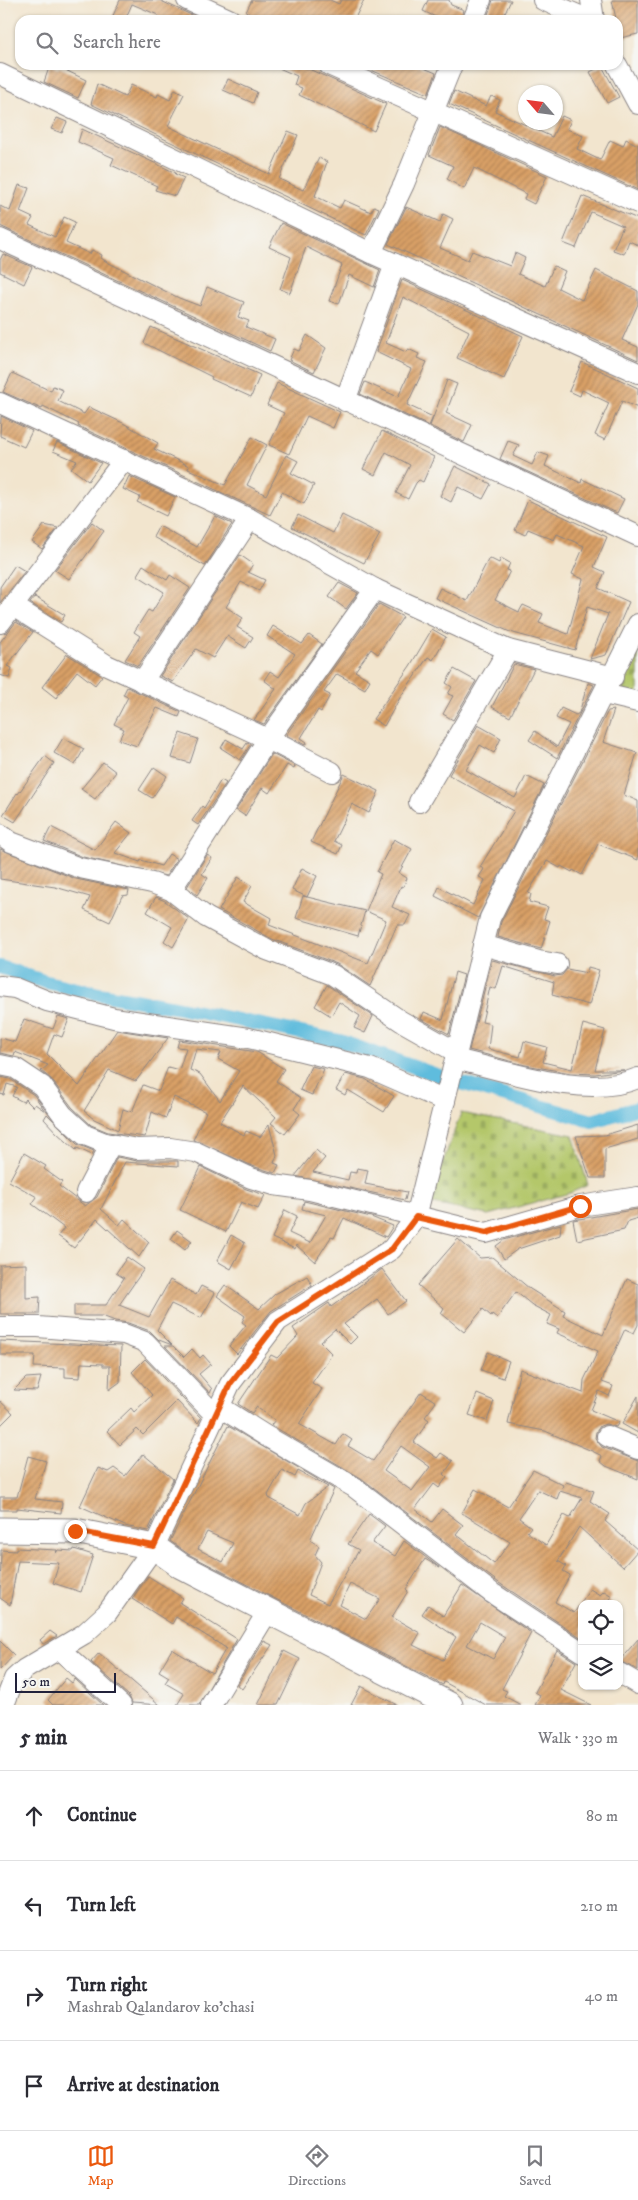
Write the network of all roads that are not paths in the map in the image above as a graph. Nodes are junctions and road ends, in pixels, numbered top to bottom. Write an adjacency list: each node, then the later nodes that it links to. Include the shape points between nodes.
1 (187, 0): 5 (street)
2 (482, 0): 6 (street)
3 (543, 0): 7 (street)
4 (591, 0): 8 (street)
5 (220, 15)
6 (474, 15)
7 (578, 15)
8 (593, 15)
9 (340, 70): 14 (street)
10 (450, 70): 14 (street)
11 (620, 70): 13 (street)
12 (0, 74): 17 (street)
13 (638, 104)
14 (432, 112): 15 (street); 17 (street, via 404,184)
15 (638, 203)
16 (0, 239): 20 (street)
17 (370, 253): 18 (street)
18 (395, 264): 19 (street); 20 (street)
19 (638, 373)
20 (345, 401): 24 (street)
21 (0, 403): 22 (street)
22 (124, 460): 23 (street); 26 (street)
23 (250, 519): 25 (street); 30 (street)
24 (638, 536)
25 (375, 589): 29 (street); 33 (street)
26 (13, 606): 27 (street); 30 (street, via 107,665)
27 (0, 623)
28 (638, 624): 31 (street)
29 (508, 650): 31 (street); 35 (street)
30 (142, 682): 33 (street)
31 (608, 686): 32 (street); 38 (street, via 490,918)
32 (638, 702)
33 (268, 739): 34 (street); 37 (street)
34 (332, 772)
35 (419, 802)
36 (0, 834): 37 (street, via 12,842 80,868)
37 (171, 890): 41 (street, via 206,917 267,950 333,975)
38 (483, 945): 39 (street); 41 (street)
39 (557, 964)
40 (0, 986): 44 (street, via 114,1018 249,1038 370,1068)
41 (456, 1055): 43 (street, via 577,1087 622,1086); 44 (street)
42 (0, 1064): 45 (street, via 15,1068 42,1086 63,1115 85,1135)
43 (638, 1078)
44 (445, 1101): 48 (street)
45 (111, 1144): 46 (street); 48 (street, via 196,1152 251,1178 274,1185 310,1190)
46 (86, 1192)
47 (638, 1197): 48 (street, via 580,1206 486,1233)
48 (416, 1217): 50 (street, via 392,1249 278,1322 230,1384)
49 (0, 1327): 50 (street, via 38,1327 138,1338)
50 (218, 1411): 54 (street); 57 (street, via 354,1487 492,1592)
51 (607, 1436): 52 (street)
52 (638, 1449)
53 (0, 1530): 54 (main road, via 75,1531)
54 (154, 1546): 55 (main road, via 181,1566); 56 (street, via 107,1614 84,1634)
55 (268, 1611): 62 (street); 63 (main road)
56 (59, 1649): 60 (street, via 24,1669 14,1679); 61 (street)
57 (578, 1649)
58 (623, 1676): 59 (street)
59 (638, 1684)
60 (4, 1705)
61 (121, 1705)
62 (211, 1705)
63 (450, 1705)

